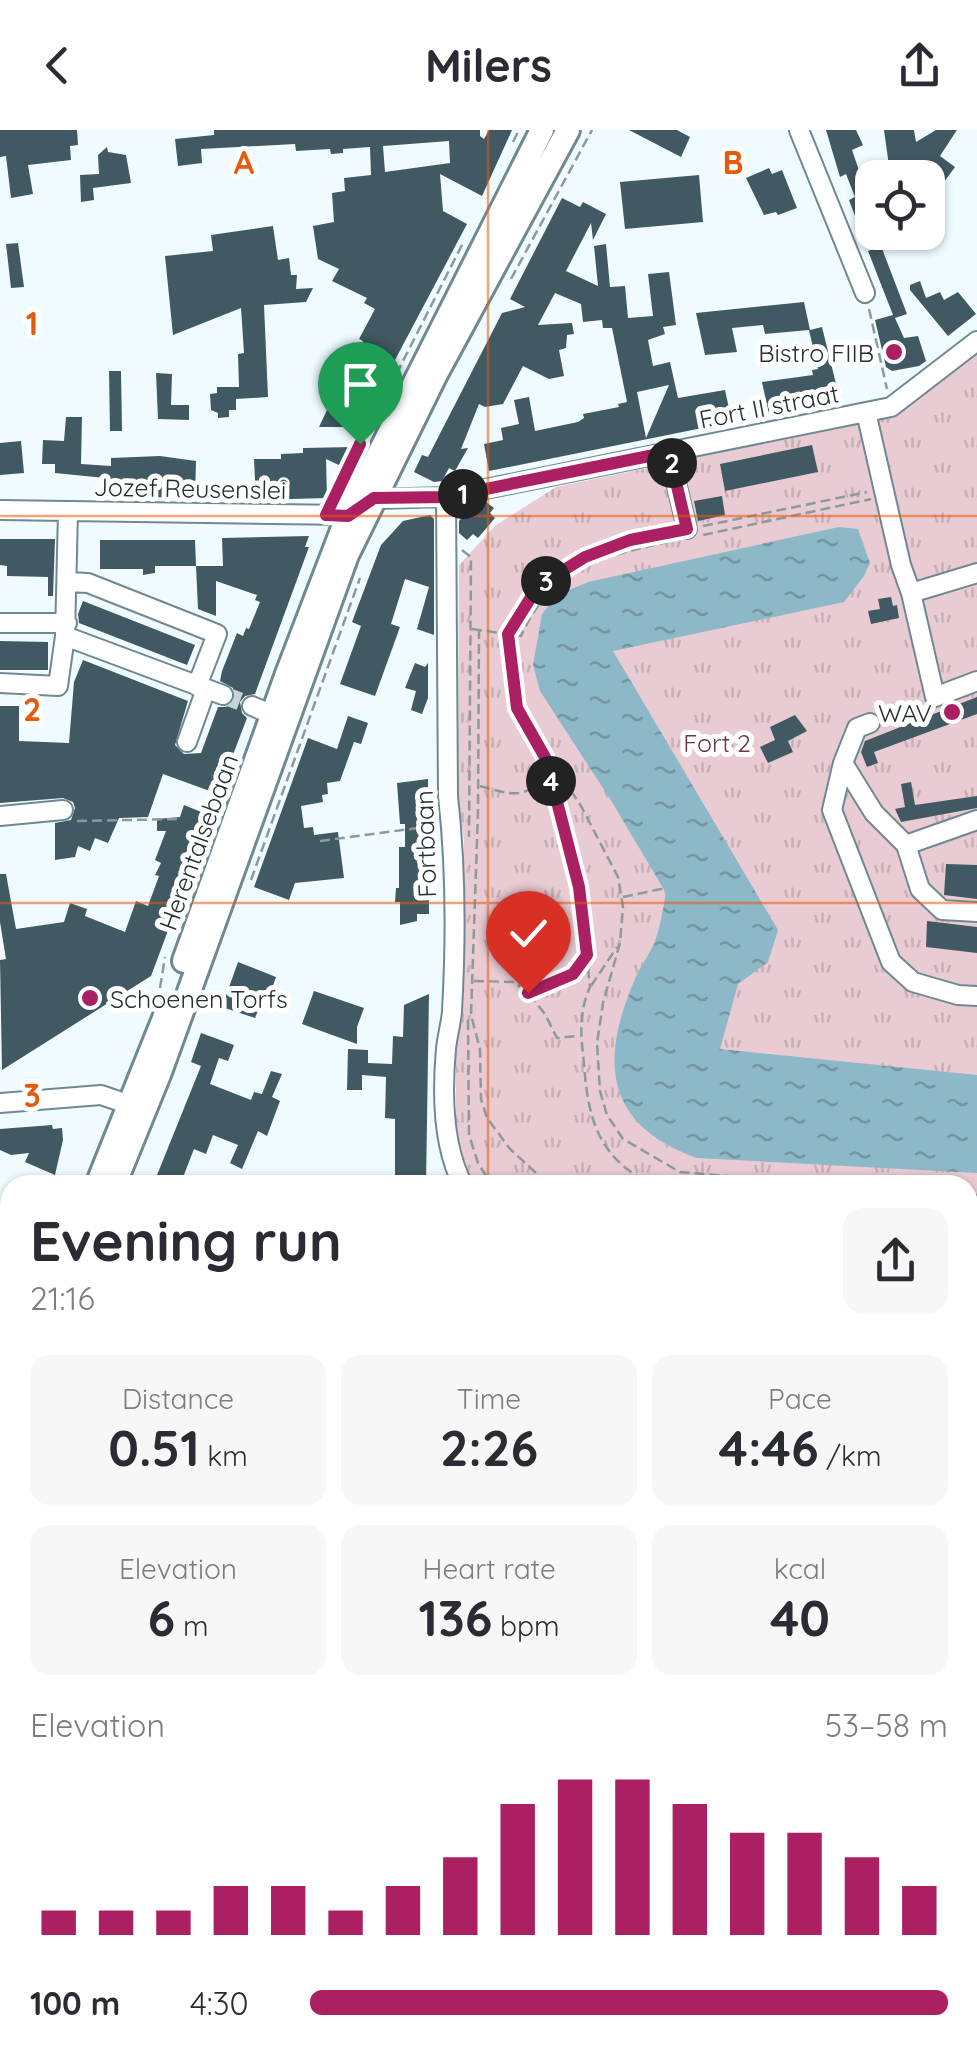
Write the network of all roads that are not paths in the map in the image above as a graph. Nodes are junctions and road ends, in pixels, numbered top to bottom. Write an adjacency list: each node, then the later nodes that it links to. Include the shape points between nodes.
1 (542, 130): 4 (main road, Herentalsebaan)
2 (568, 130): 4 (main road, Herentalsebaan)
3 (799, 130): 5 (street)
4 (517, 202): 10 (main road, Herentalsebaan); 13 (main road, Herentalsebaan)
5 (865, 292)
6 (977, 341): 7 (street, Fort II straat, via 891,407)
7 (866, 412): 8 (street, Fort II straat); 17 (street)
8 (669, 452): 9 (street, Fort II straat); 14 (street)
9 (446, 497): 10 (street, Fort II straat); 36 (street, Fortbaan, via 454,840 446,1128)
10 (374, 498): 13 (main road, Herentalsebaan)
11 (0, 510): 12 (street, Jozef Reusenslei)
12 (68, 512): 13 (street, Jozef Reusenslei); 16 (street)
13 (352, 526): 33 (main road, Herentalsebaan); 33 (main road, Herentalsebaan, via 262,710)
14 (687, 529)
15 (977, 573): 17 (street)
16 (67, 582): 19 (street); 22 (street, via 88,583 217,634)
17 (911, 593): 20 (street, via 935,697)
18 (0, 623): 19 (street)
19 (66, 628): 21 (street, via 58,686); 22 (street)
20 (977, 682)
21 (0, 684)
22 (208, 690): 24 (street)
23 (870, 723): 25 (street, via 857,728)
24 (187, 742)
25 (843, 763): 29 (street, via 874,813); 31 (street, via 832,810 891,962 913,982)
26 (63, 810): 27 (street)
27 (0, 816)
28 (977, 820): 29 (street)
29 (906, 845): 30 (street, via 920,889 942,910)
30 (977, 912)
31 (977, 996)
32 (0, 1103): 33 (street, via 102,1094)
33 (137, 1107): 34 (main road, Herentalsebaan); 35 (main road, Herentalsebaan)
34 (102, 1175)
35 (117, 1175)
36 (458, 1175)

